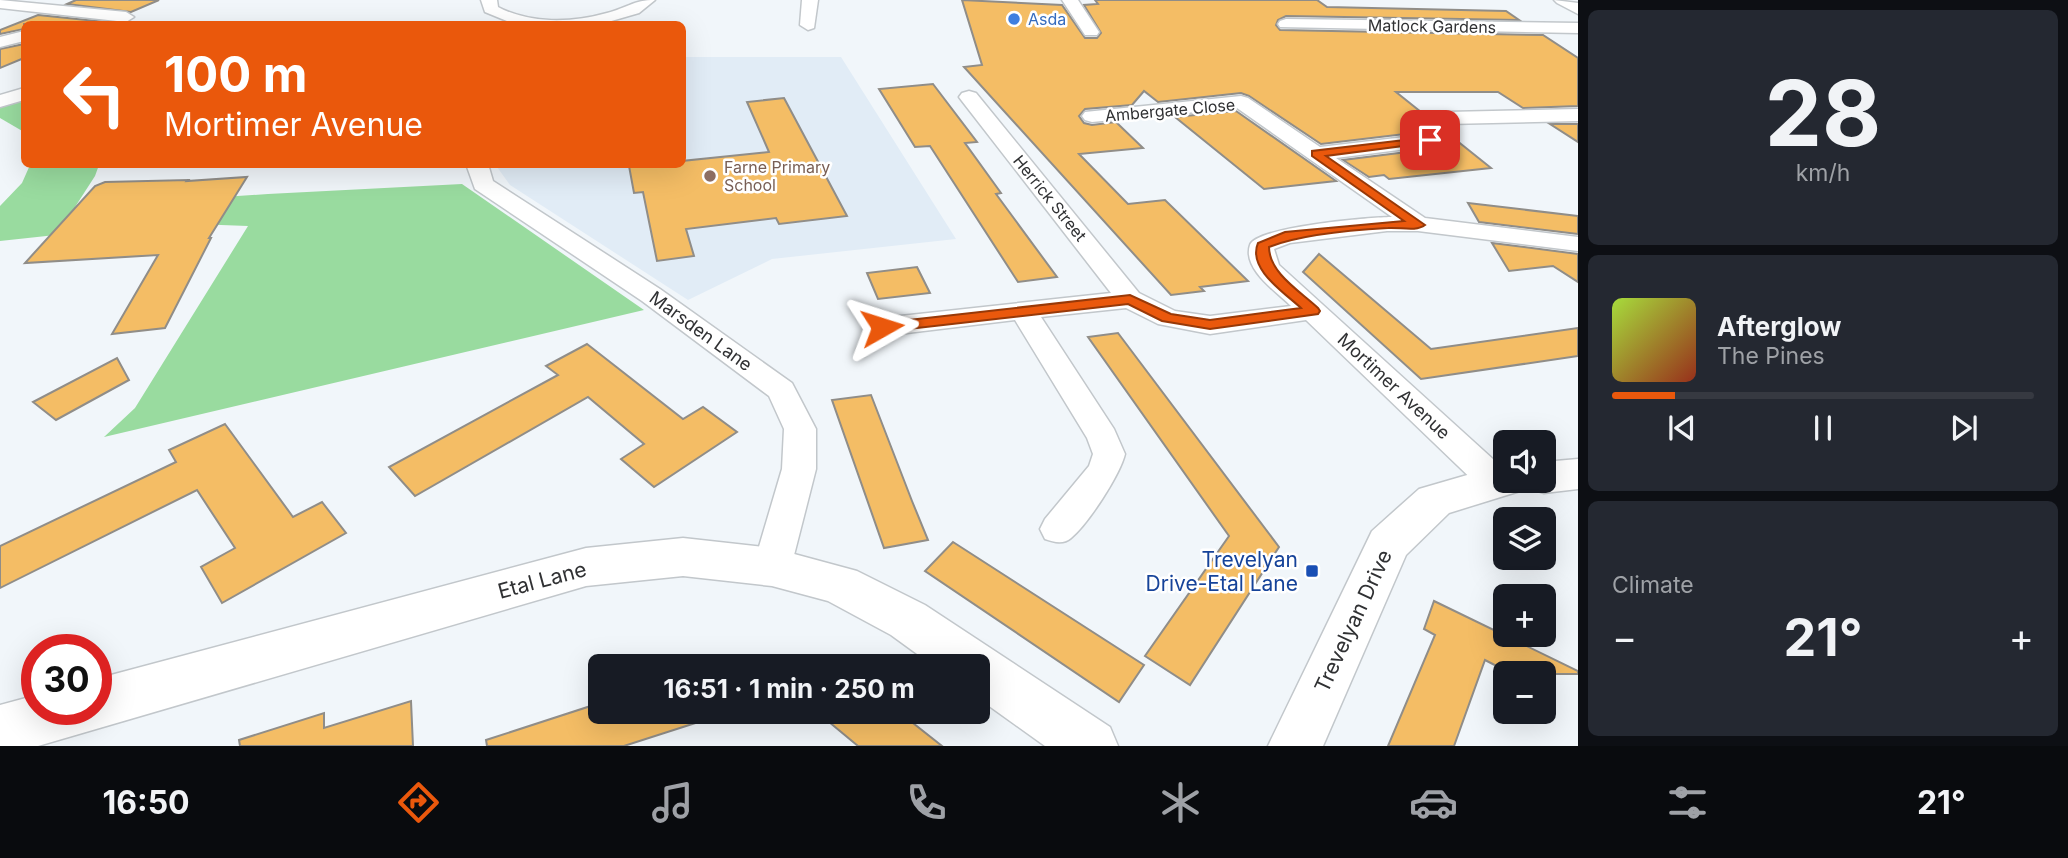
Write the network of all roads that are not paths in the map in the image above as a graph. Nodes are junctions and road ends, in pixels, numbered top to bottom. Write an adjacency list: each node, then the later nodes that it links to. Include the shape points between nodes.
1 (489, 0): 11 (street, via 491,9 506,18)
2 (647, 0): 12 (street, via 607,18)
3 (810, 0): 14 (street)
4 (1070, 0): 16 (street)
5 (1562, 0): 7 (street)
6 (0, 3): 8 (street)
7 (1578, 9)
8 (83, 13): 9 (street); 10 (street)
9 (126, 17)
10 (62, 21)
11 (530, 21)
12 (580, 21)
13 (1286, 24): 15 (street, Matlock Gardens)
14 (808, 25)
15 (1578, 28)
16 (1091, 32)
17 (21, 37): 18 (street)
18 (0, 42)
19 (1219, 86): 23 (street)
20 (21, 95): 22 (street)
21 (969, 97): 32 (street, Herrick Street)
22 (0, 101)
23 (1241, 102): 25 (street, Ambergate Close); 28 (street, Ambergate Close)
24 (1578, 115): 26 (street)
25 (1093, 116)
26 (1447, 118)
27 (1430, 140): 28 (street)
28 (1316, 154): 30 (street, Ambergate Close)
29 (478, 168): 41 (street, Marsden Lane, via 483,184 651,295 781,390 800,429 799,469)
30 (1418, 225): 31 (street, Mortimer Avenue); 33 (street, Mortimer Avenue, via 1387,224 1285,236 1262,245 1268,270)
31 (1578, 244)
32 (1130, 299): 33 (street, Herrick Street, via 1167,318 1210,325); 34 (street)
33 (1313, 311): 37 (street, Mortimer Avenue)
34 (1023, 312): 35 (street); 40 (street, via 1103,437 1109,454 1104,471)
35 (882, 327)
36 (1578, 474): 38 (street)
37 (1493, 475)
38 (1556, 476)
39 (1493, 483): 48 (street, Trevelyan Drive, via 1434,500 1388,544)
40 (1058, 529)
41 (772, 567): 42 (street, Etal Lane, via 840,585 908,620); 44 (street, Etal Lane, via 683,557 586,567)
42 (957, 654)
43 (990, 677): 47 (street, Etal Lane)
44 (112, 700)
45 (37, 725): 46 (street)
46 (13, 734)
47 (1091, 746)
48 (1295, 746)

